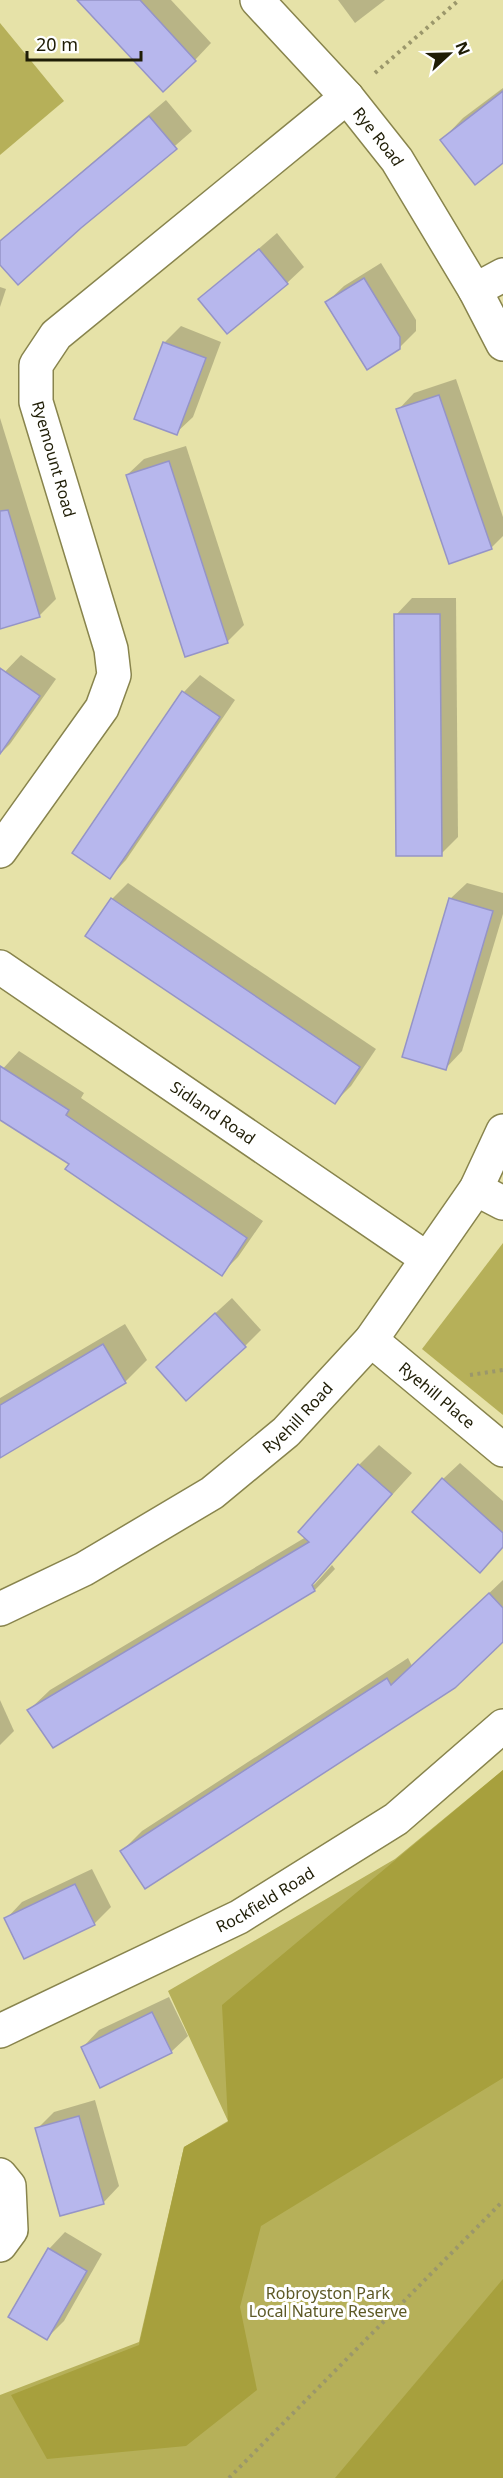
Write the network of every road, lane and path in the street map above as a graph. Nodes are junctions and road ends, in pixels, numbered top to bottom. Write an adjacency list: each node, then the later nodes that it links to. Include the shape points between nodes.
1 (257, 0): 3 (street, Rye Road)
2 (459, 0): 3 (path)
3 (347, 97): 4 (street, Rye Road); 6 (street, Ryemount Road, via 56,335 36,365 36,402 111,648 114,675 102,708)
4 (489, 283): 5 (street)
5 (503, 344)
6 (0, 851)
7 (0, 967): 10 (street, Sidland Road)
8 (503, 1131): 9 (street, Ryehill Road)
9 (489, 1196): 10 (street, Ryehill Road)
10 (426, 1258): 11 (street, Ryehill Road)
11 (371, 1340): 12 (street, Ryehill Place); 13 (street, Ryehill Road, via 286,1432 212,1492 84,1569)
12 (503, 1450)
13 (0, 1609)
14 (503, 1726): 15 (street, Rockfield Road, via 396,1819 239,1917)
15 (0, 2031)
16 (0, 2175): 18 (street, via 9,2186 10,2230)
17 (503, 2201): 19 (path)
18 (0, 2245)
19 (229, 2478)

